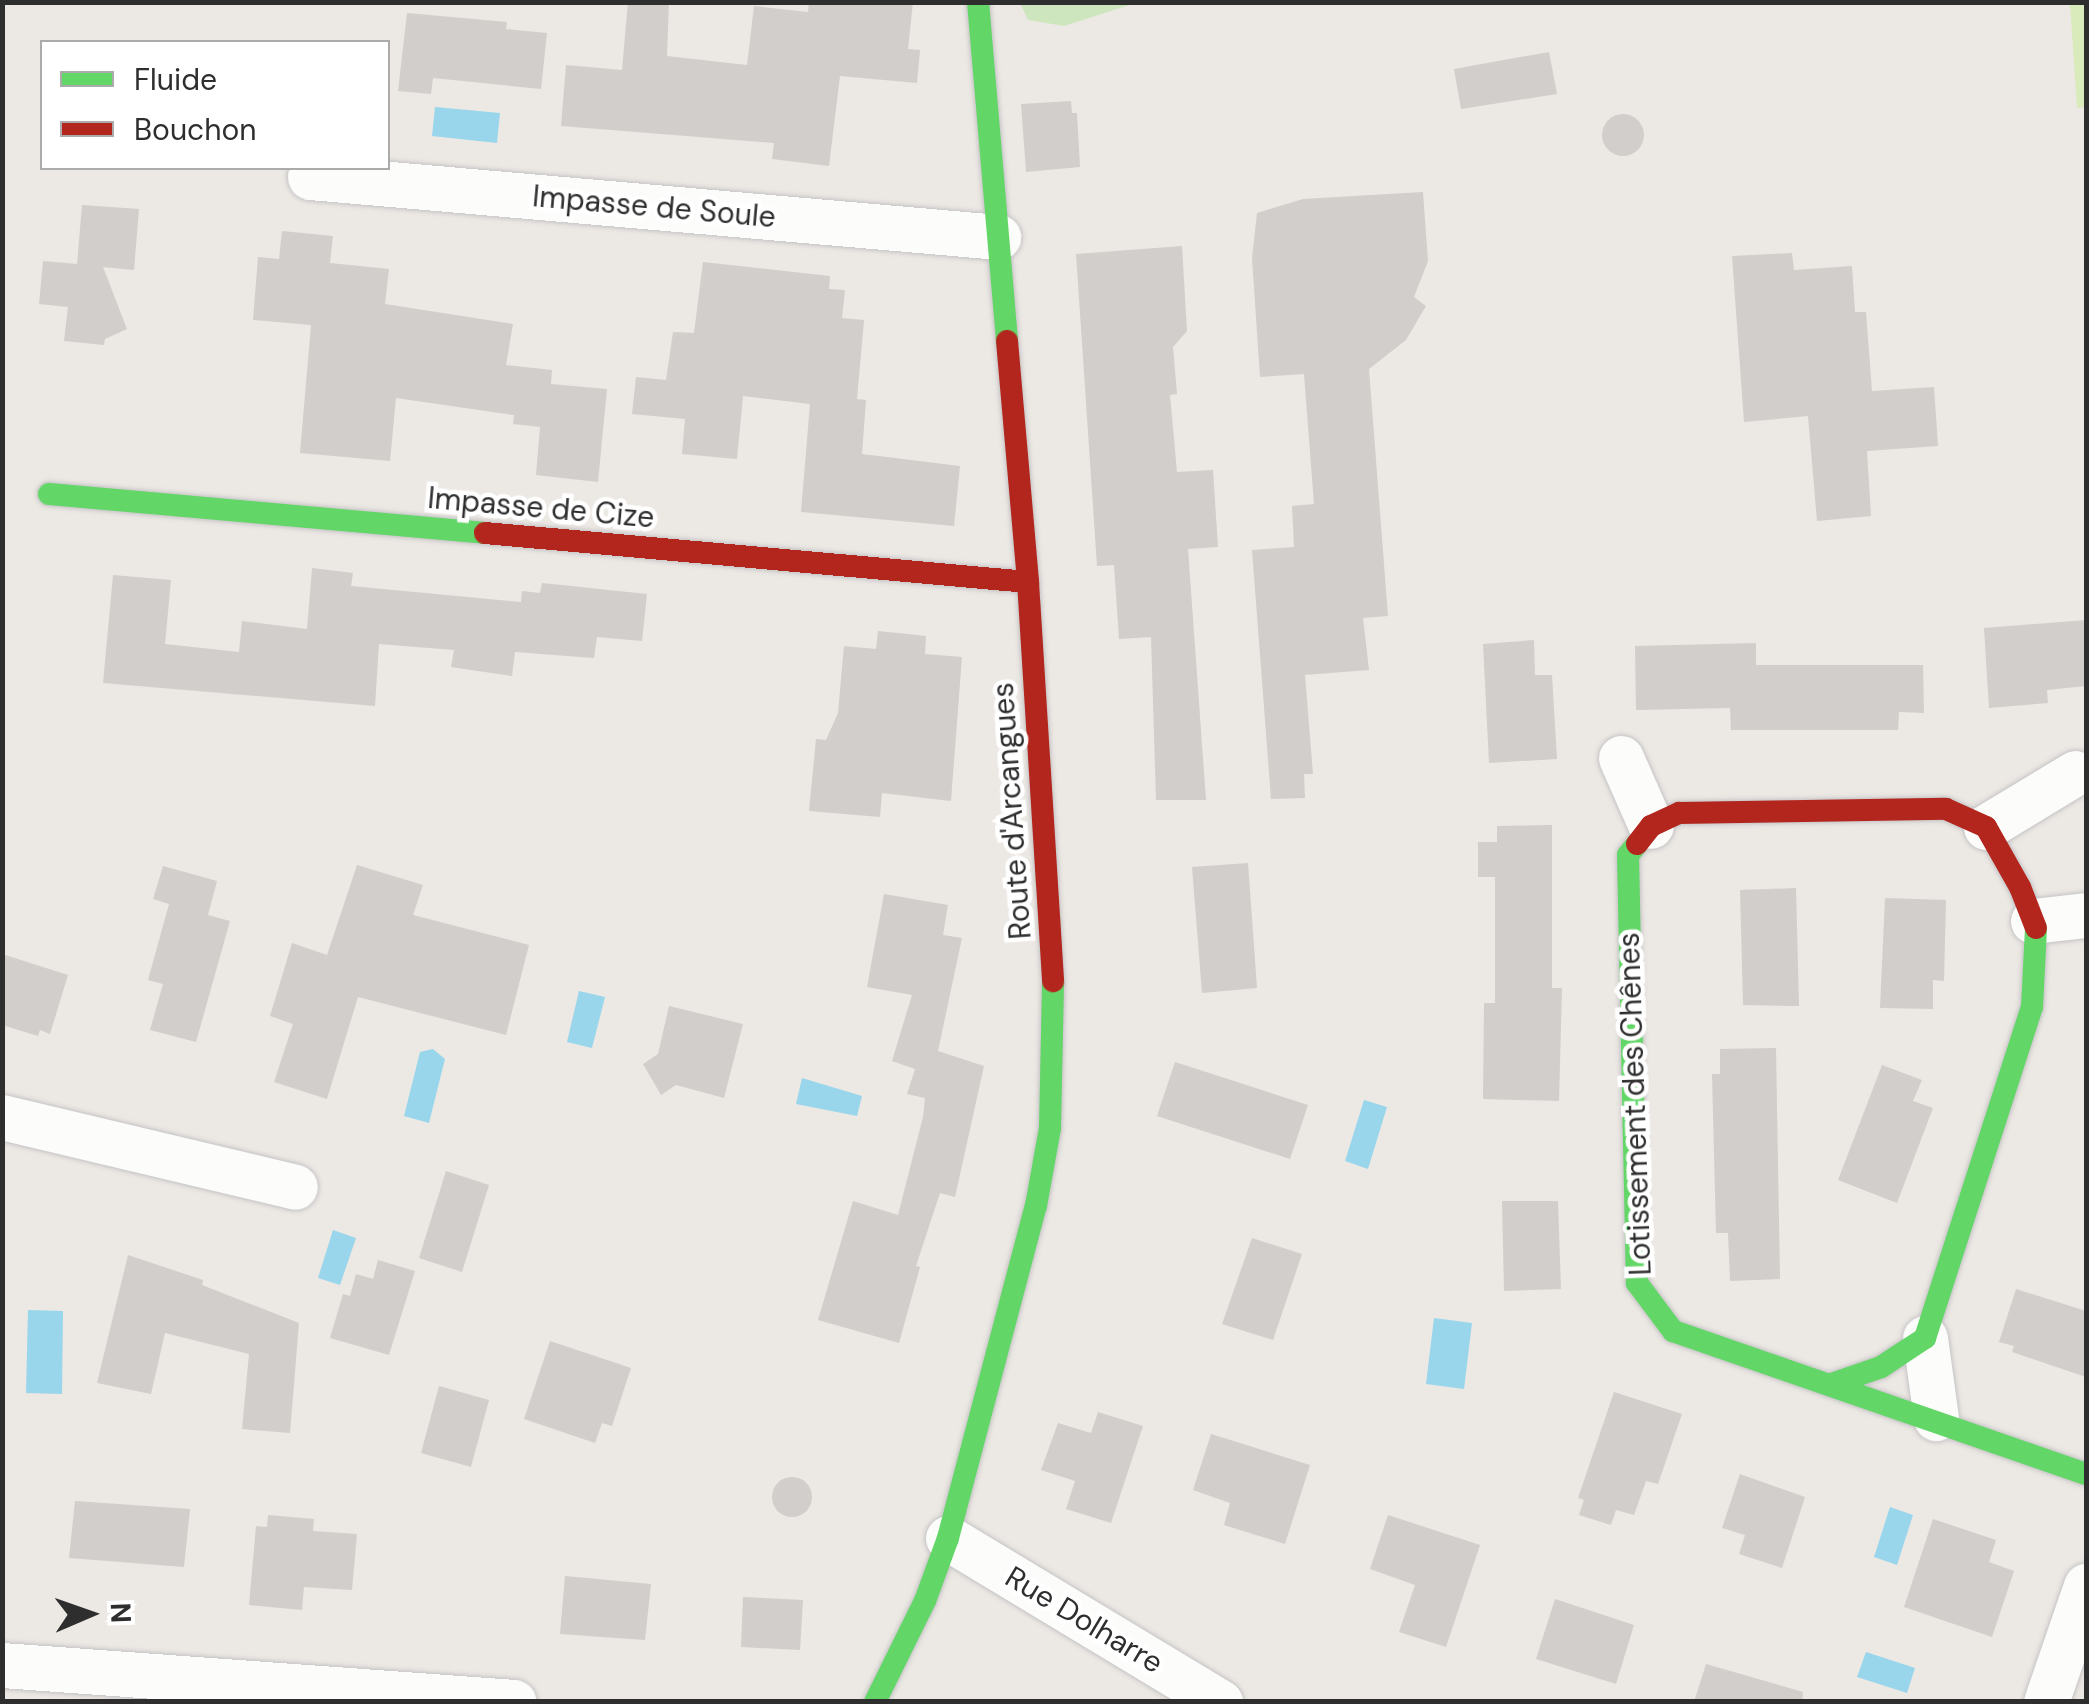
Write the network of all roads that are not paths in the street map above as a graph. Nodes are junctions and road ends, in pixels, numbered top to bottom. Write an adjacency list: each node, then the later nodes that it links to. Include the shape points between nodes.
1 (978, 2): 3 (street, Route d'Arcangues)
2 (310, 177): 3 (street, Impasse de Soule)
3 (998, 237): 5 (street, Route d'Arcangues)
4 (48, 494): 5 (street, Impasse de Cize)
5 (1028, 582): 18 (street, Route d'Arcangues, via 1054,1004 1050,1128 1036,1206)
6 (1621, 758): 8 (street)
7 (2075, 773): 9 (street)
8 (1651, 826): 9 (street, via 1678,814 1946,809); 15 (street, Lotissement des Chênes, via 1628,856 1637,1282 1673,1331)
9 (1986, 827): 11 (street)
10 (2086, 915): 11 (street)
11 (2033, 921): 14 (street, via 2032,1007)
12 (2, 1116): 13 (street)
13 (296, 1187)
14 (1925, 1338): 15 (street, via 1881,1367); 16 (street)
15 (1832, 1384): 16 (street, Lotissement des Chênes)
16 (1936, 1418): 17 (street, Lotissement des Chênes)
17 (2086, 1474)
18 (948, 1538): 22 (street, Route d'Arcangues); 23 (street, Rue Dolharre)
19 (2086, 1586): 24 (street)
20 (2, 1664): 21 (street)
21 (514, 1702)
22 (875, 1702)
23 (1220, 1702)
24 (2046, 1702)

